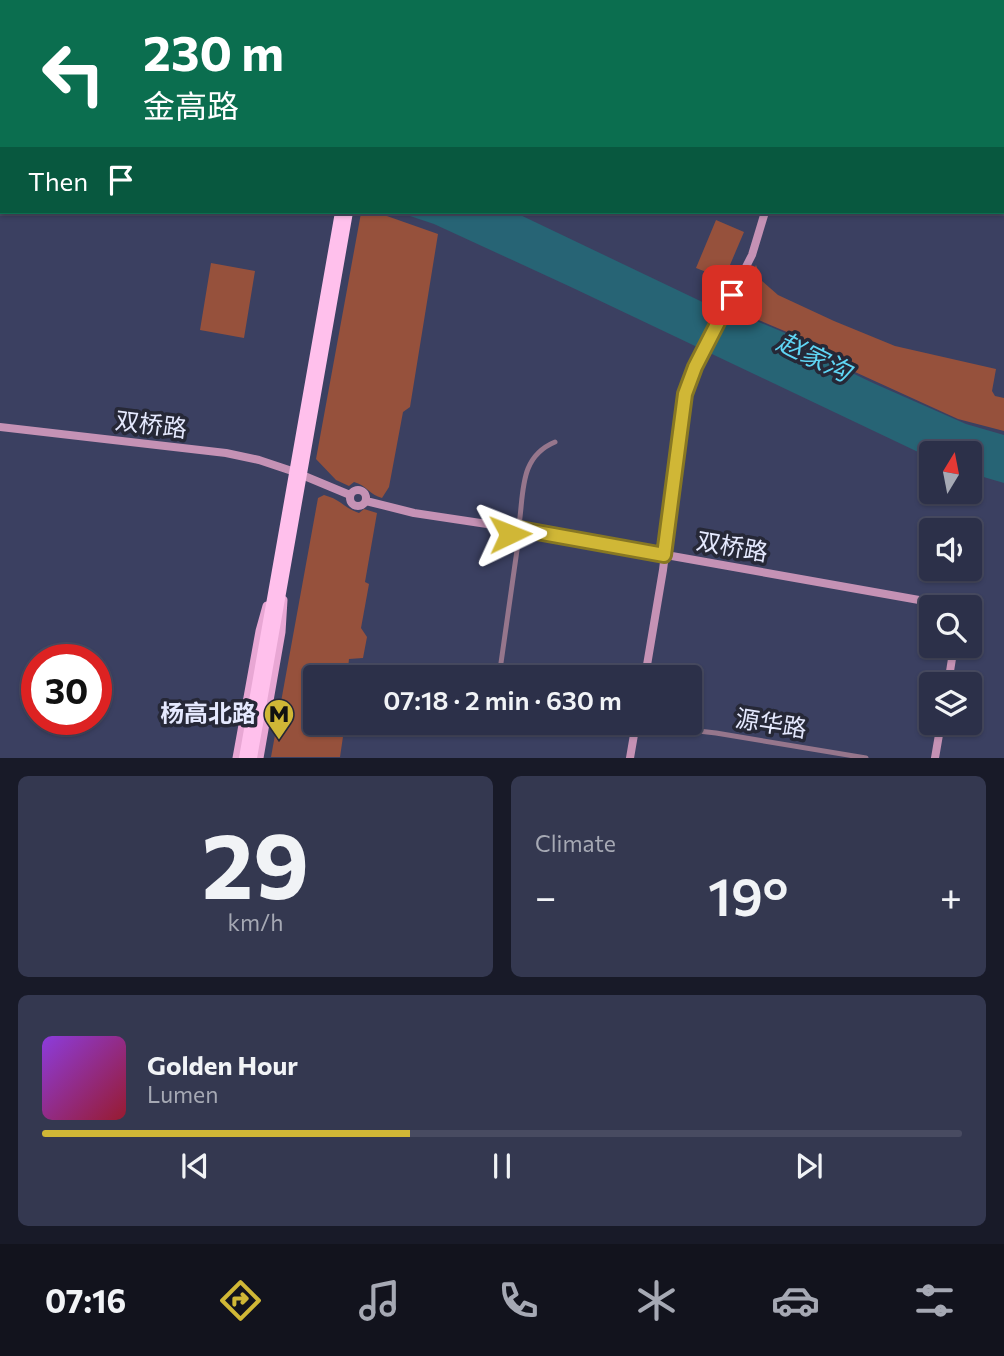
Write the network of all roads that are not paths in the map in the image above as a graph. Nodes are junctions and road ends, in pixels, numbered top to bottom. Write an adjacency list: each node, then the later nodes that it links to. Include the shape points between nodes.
1 (340, 214): 4 (highway)
2 (348, 214): 4 (highway)
3 (764, 214): 10 (street, via 752,255 689,380)
4 (325, 321): 7 (highway)
5 (0, 427): 7 (street, 双桥路, via 226,453)
6 (555, 442): 9 (street, via 530,461)
7 (299, 473): 8 (street, 双桥路, via 350,495 355,506 366,501); 11 (highway)
8 (507, 527): 9 (street, via 512,522); 9 (street, via 510,534)
9 (519, 529): 10 (street, 双桥路); 14 (street)
10 (664, 555): 12 (street, 双桥路); 15 (street)
11 (281, 575): 13 (highway); 19 (main road, via 260,631); 22 (main road, via 281,632)
12 (919, 600)
13 (267, 650): 20 (highway); 21 (highway)
14 (501, 665)
15 (647, 665)
16 (702, 731): 24 (street, 源华路)
17 (633, 735): 23 (street)
18 (939, 735): 25 (street)
19 (237, 758)
20 (244, 758)
21 (252, 758)
22 (259, 758)
23 (630, 758)
24 (866, 758)
25 (935, 758)

